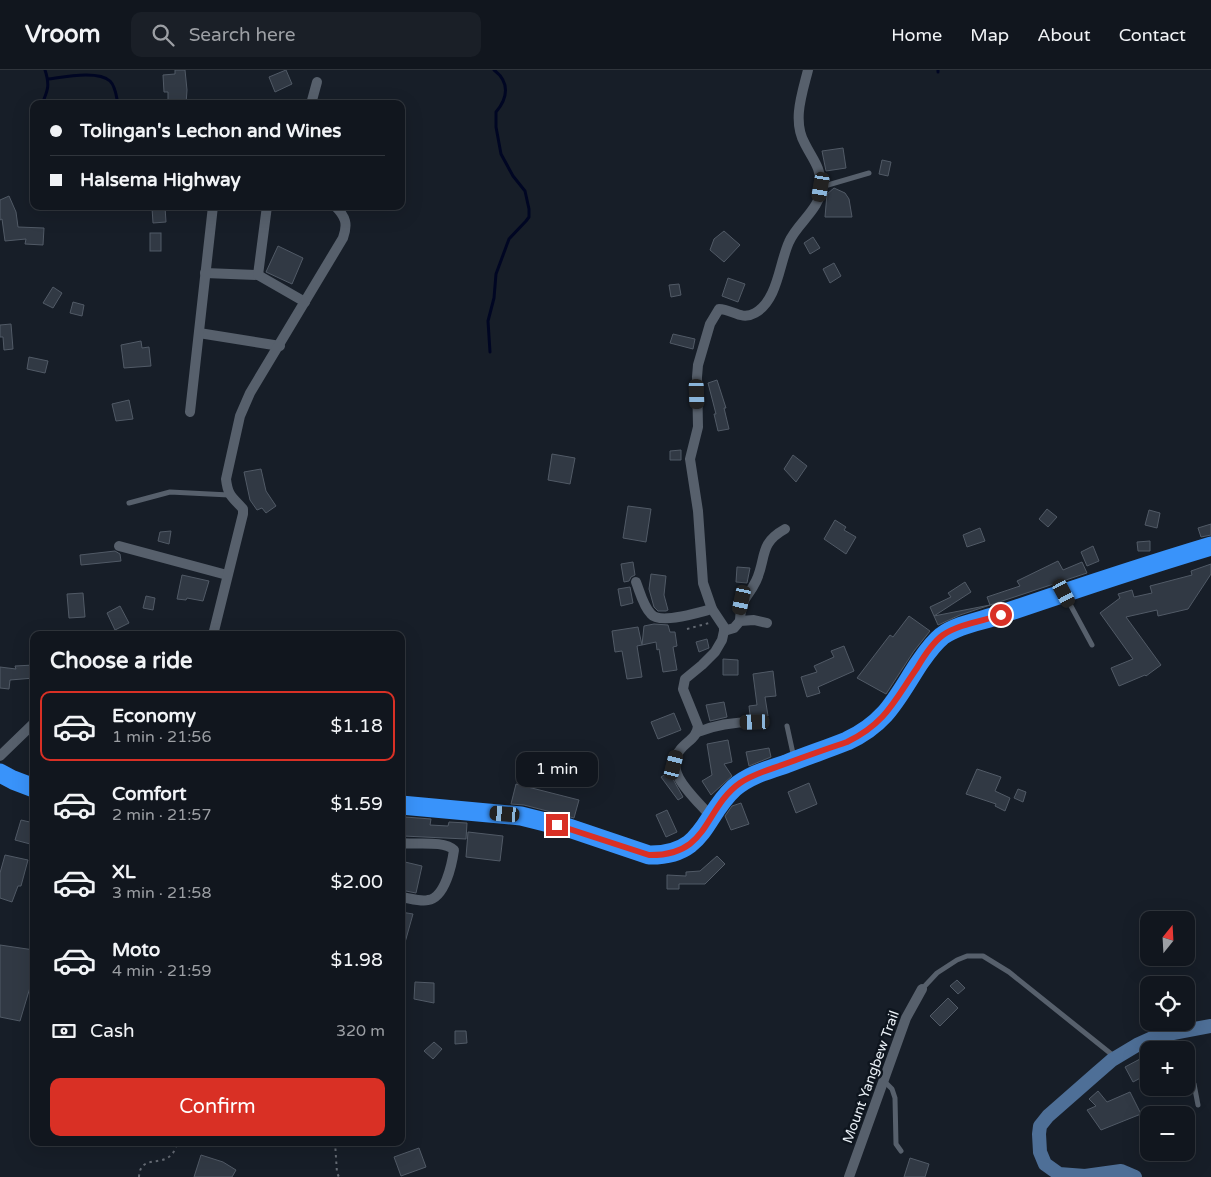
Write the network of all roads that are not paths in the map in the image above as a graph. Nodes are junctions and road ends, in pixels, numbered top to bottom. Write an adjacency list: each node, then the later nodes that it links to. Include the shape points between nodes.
1 (808, 70): 5 (street, via 798,120 804,144 818,168)
2 (317, 82): 3 (street)
3 (312, 100)
4 (869, 173): 5 (lane)
5 (821, 187): 23 (street, via 816,203 788,242 767,302 754,314 746,316 719,309 710,324 698,365 698,428 690,459 698,510 703,583)
6 (213, 210): 9 (street)
7 (266, 210): 10 (street)
8 (340, 210): 11 (street, via 346,221 343,238)
9 (205, 273): 10 (street); 12 (street)
10 (258, 275): 11 (street)
11 (305, 302): 13 (street)
12 (199, 333): 13 (street); 14 (street)
13 (280, 346): 15 (street, via 250,393 240,416 226,480)
14 (190, 412)
15 (229, 495): 16 (lane, via 170,492); 20 (street, via 243,509 243,514)
16 (129, 503)
17 (785, 529): 24 (street, via 768,542 756,581 742,600)
18 (119, 546): 20 (street)
19 (1211, 546): 22 (highway)
20 (227, 576): 26 (street)
21 (636, 582): 23 (street, via 646,608 654,618 661,620)
22 (1064, 593): 28 (lane); 34 (highway, via 950,631 911,668 888,712 869,729 847,742)
23 (712, 609): 27 (street)
24 (740, 620): 25 (street); 27 (street, via 734,628)
25 (767, 623)
26 (214, 631)
27 (724, 631): 32 (street, via 715,652 688,675 683,684)
28 (1092, 645)
29 (755, 722): 32 (street, via 725,723)
30 (787, 726): 34 (lane)
31 (30, 727): 33 (street)
32 (698, 732): 38 (street, via 677,754 675,772)
33 (0, 756)
34 (794, 761): 38 (highway, via 740,783)
35 (0, 773): 36 (highway)
36 (30, 786)
37 (405, 805): 38 (highway, via 521,816 569,828 649,855 663,855 686,846 698,838)
38 (712, 818)
39 (405, 843): 40 (street, via 442,845 454,850 446,882 433,898)
40 (405, 897)
41 (922, 989): 45 (lane, via 937,973 957,960 975,955 988,958); 46 (street, Mount Yangbew Trail, via 906,1018)
42 (1211, 1026): 43 (main road)
43 (1152, 1038): 44 (lane); 45 (main road)
44 (1154, 1041)
45 (1116, 1058): 51 (main road, via 1044,1120 1040,1126 1040,1152 1045,1164 1059,1174 1085,1176 1121,1171)
46 (884, 1080): 49 (lane, via 895,1098 896,1144); 50 (street, Mount Yangbew Trail)
47 (1195, 1089): 48 (lane)
48 (1198, 1105)
49 (901, 1150)
50 (849, 1177)
51 (1135, 1177)

